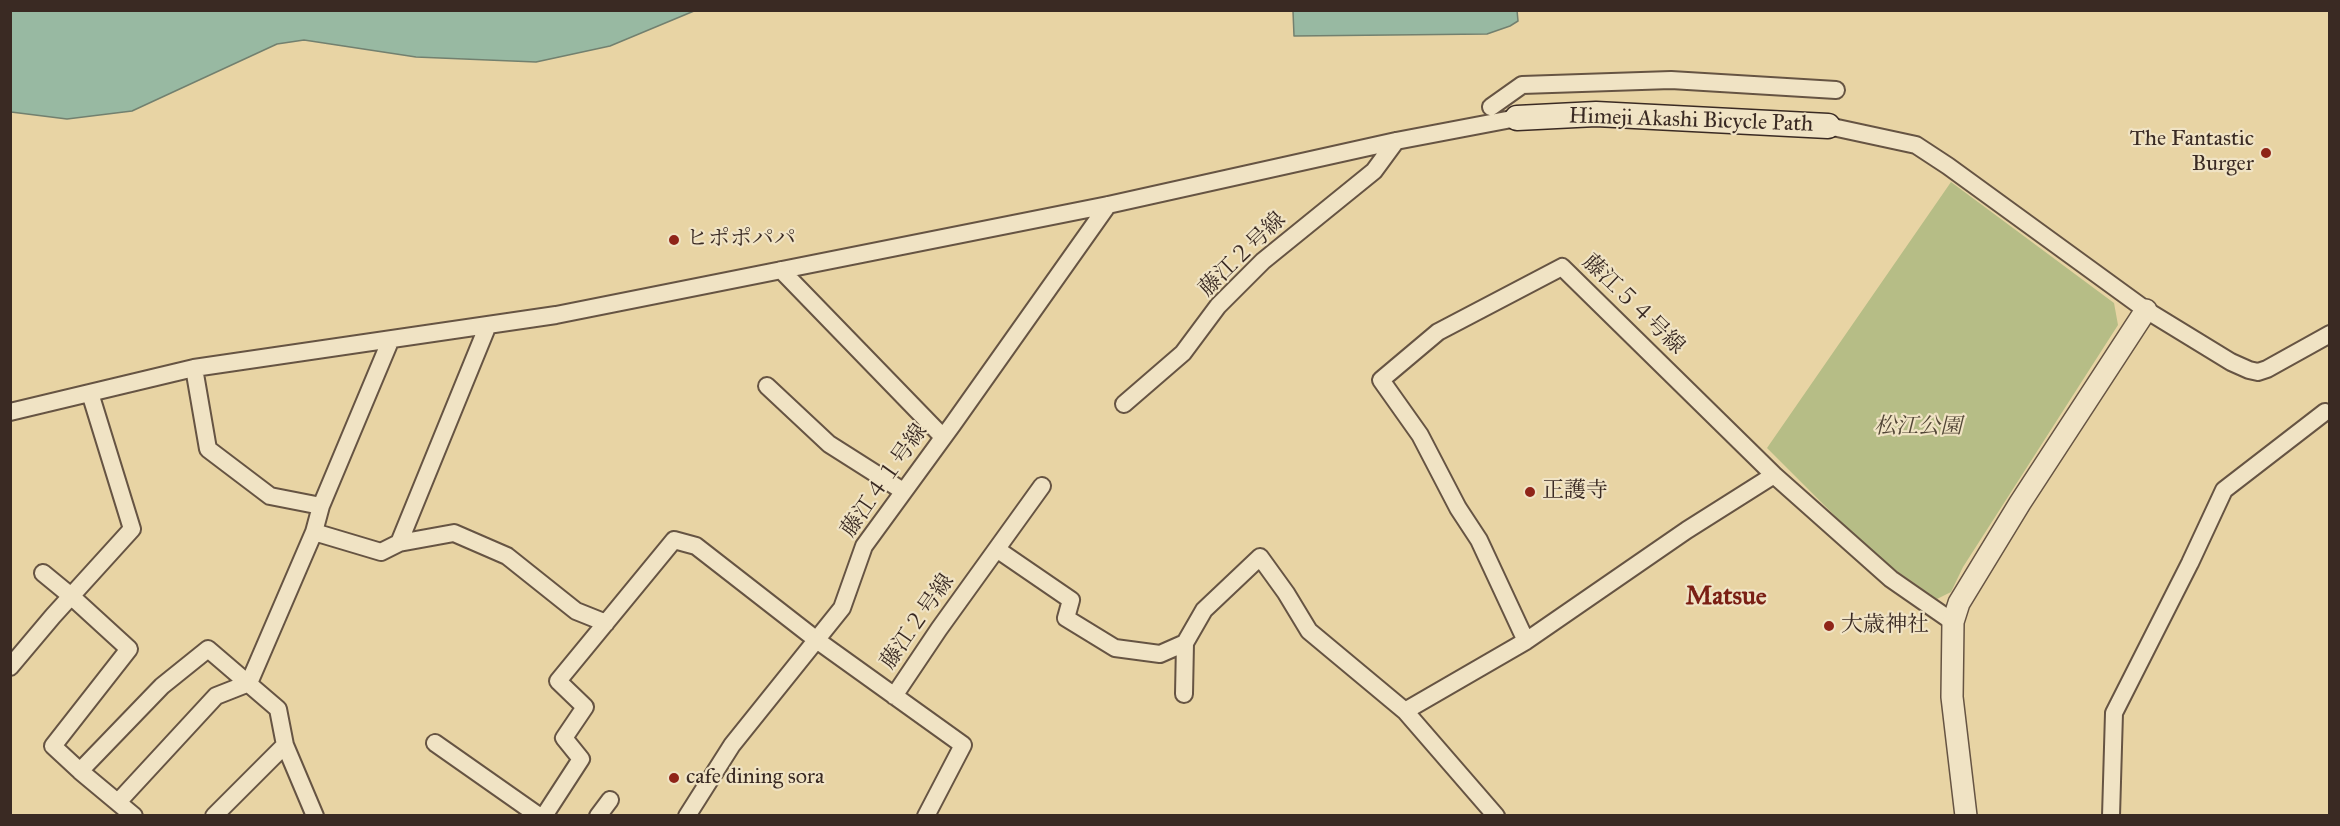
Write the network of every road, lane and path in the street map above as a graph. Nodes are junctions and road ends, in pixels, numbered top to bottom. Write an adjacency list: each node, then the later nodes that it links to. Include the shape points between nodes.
1 (1836, 90): 2 (street, via 1671,80 1522,85)
2 (1491, 107)
3 (1517, 118): 4 (main road, Himeji Akashi Bicycle Path, via 1596,114); 5 (street)
4 (1828, 126): 8 (street, via 1916,146)
5 (1396, 141): 6 (street); 15 (street, 藤江２号線, via 1374,171 1263,261 1218,306 1184,353)
6 (1108, 205): 7 (street); 18 (street, 藤江４１号線)
7 (781, 270): 9 (street); 18 (street)
8 (2146, 310): 10 (street, via 2231,362 2258,372); 28 (street, via 2020,503 1959,603)
9 (488, 325): 11 (street); 24 (street)
10 (2330, 334)
11 (391, 339): 12 (street); 22 (street)
12 (194, 368): 14 (street); 22 (street, via 208,449 270,496)
13 (767, 386): 21 (street, via 830,444)
14 (90, 393): 16 (street); 27 (street, via 132,529)
15 (1124, 404)
16 (10, 412)
17 (2328, 414): 53 (street, via 2224,490 2114,713)
18 (943, 437): 21 (street, 藤江４１号線)
19 (1774, 475): 28 (street, via 1891,579); 31 (street); 31 (street, 藤江５４号線, via 1562,267 1438,332 1381,380 1420,435 1479,540)
20 (1042, 486): 25 (street, 藤江２号線)
21 (903, 491): 30 (street, 藤江４１号線, via 864,546 842,608)
22 (321, 506): 23 (street)
23 (314, 532): 24 (street, via 381,552); 34 (street)
24 (399, 543): 29 (street, via 454,533 507,556 576,611)
25 (998, 549): 32 (street, via 1071,600 1066,618 1115,648 1160,654); 36 (street, 藤江２号線)
26 (43, 573): 27 (street)
27 (71, 596): 33 (street); 40 (street, via 129,649 53,746)
28 (1953, 622): 52 (street, via 1952,697)
29 (606, 623): 30 (street, via 674,540 696,546); 47 (street, via 558,681 585,707 564,738 581,759)
30 (818, 641): 36 (street); 49 (street, 藤江４１号線, via 732,745)
31 (1526, 641): 37 (street)
32 (1185, 643): 35 (street); 37 (street, via 1204,610 1260,557 1308,631)
33 (10, 667)
34 (249, 683): 39 (street, via 278,709); 40 (street, via 208,648 162,686); 42 (street, via 216,696)
35 (1184, 694)
36 (894, 696): 50 (street, via 963,745)
37 (1406, 711): 51 (street)
38 (435, 743): 46 (street)
39 (285, 745): 44 (street); 45 (street)
40 (80, 771): 42 (street)
41 (610, 800): 48 (street)
42 (119, 801): 43 (street)
43 (134, 816)
44 (214, 816)
45 (315, 816)
46 (539, 816)
47 (544, 816)
48 (598, 816)
49 (687, 816)
50 (926, 816)
51 (1496, 816)
52 (1966, 816)
53 (2111, 816)

